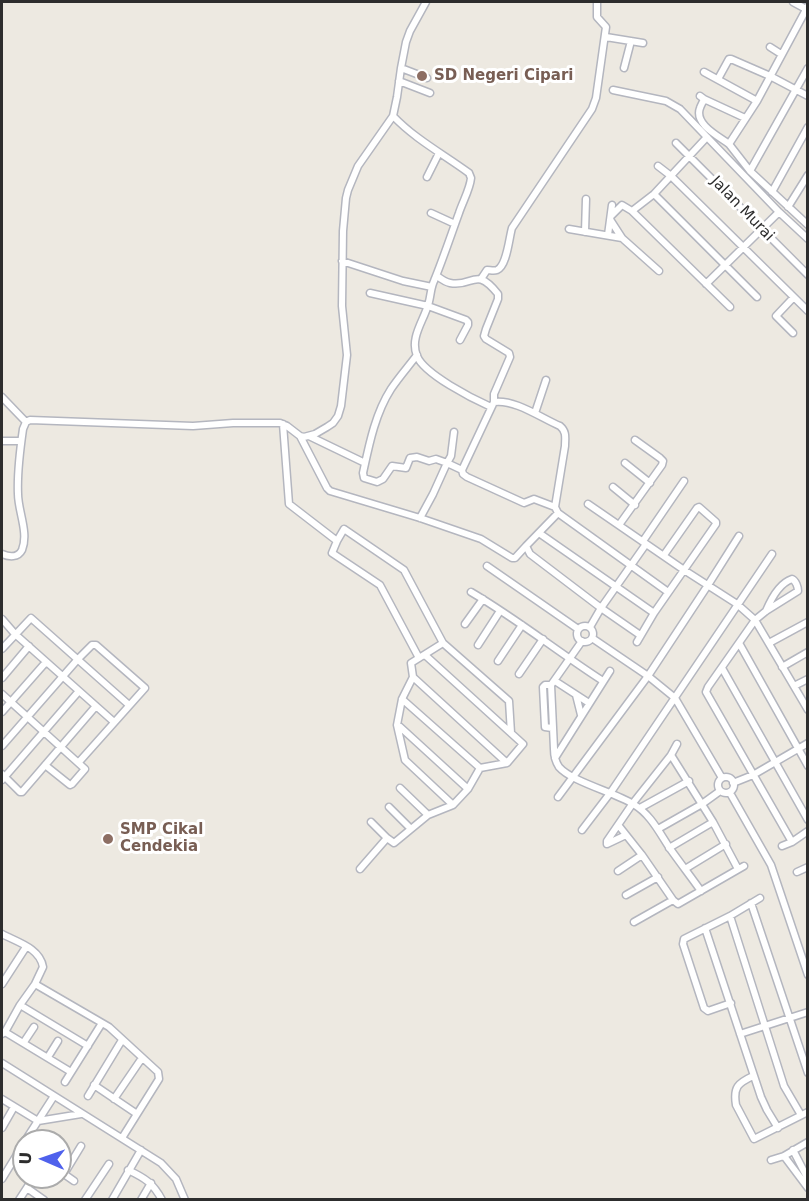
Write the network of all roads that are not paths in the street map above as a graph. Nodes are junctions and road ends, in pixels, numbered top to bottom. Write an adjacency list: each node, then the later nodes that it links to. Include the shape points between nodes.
1 (426, 2): 11 (street, via 408,36)
2 (597, 2): 6 (street, via 597,17 606,27)
3 (793, 2): 4 (street)
4 (807, 8): 5 (street)
5 (805, 19): 10 (street)
6 (606, 37): 7 (street); 62 (street, via 592,109 513,228 502,265 497,270 487,270)
7 (631, 40): 8 (street); 12 (street)
8 (643, 43)
9 (770, 47): 10 (street)
10 (781, 54): 15 (street)
11 (401, 68): 16 (street); 18 (street)
12 (624, 68)
13 (807, 68): 20 (street)
14 (704, 72): 17 (street)
15 (770, 76): 17 (street, via 731,58); 20 (street); 23 (street)
16 (427, 78)
17 (718, 79): 23 (street)
18 (399, 81): 21 (street); 24 (street)
19 (613, 90): 27 (street, via 674,105)
20 (796, 90): 22 (street); 33 (street)
21 (430, 93)
22 (807, 96)
23 (757, 101): 25 (street)
24 (393, 116): 30 (street); 57 (street, via 358,165 348,190)
25 (745, 118): 29 (street); 29 (street, via 702,97 699,117)
26 (807, 127): 39 (street)
27 (707, 137): 31 (street); 45 (street)
28 (676, 143): 31 (street, Jalan Murai)
29 (729, 144): 33 (street)
30 (439, 153): 36 (street); 48 (street, via 471,178)
31 (689, 155): 35 (street); 51 (street, Jalan Murai)
32 (657, 166): 35 (street)
33 (750, 171): 39 (street)
34 (807, 175): 37 (street)
35 (671, 176): 40 (street); 56 (street)
36 (427, 177)
37 (801, 185): 38 (street); 43 (street)
38 (807, 191)
39 (772, 192): 43 (street)
40 (654, 194): 44 (street); 58 (street)
41 (586, 200): 52 (street)
42 (612, 205): 47 (street)
43 (788, 207): 49 (street)
44 (632, 211): 47 (street, via 622,205); 63 (street)
45 (779, 212): 51 (street); 55 (street)
46 (431, 213): 48 (street)
47 (611, 219): 53 (street); 54 (street)
48 (455, 224): 61 (street)
49 (807, 225)
50 (569, 229): 52 (street)
51 (761, 229): 56 (street); 60 (street, Jalan Murai)
52 (585, 232): 53 (street)
53 (608, 235): 54 (street)
54 (622, 238): 59 (street)
55 (807, 239)
56 (742, 247): 58 (street); 67 (street)
57 (342, 261): 64 (street, via 403,282); 82 (street, via 346,355 341,406 333,423)
58 (726, 264): 63 (street); 66 (street)
59 (660, 271)
60 (807, 274)
61 (437, 276): 62 (street, via 451,283); 64 (street)
62 (481, 279): 76 (street, via 498,294 484,336 510,355)
63 (706, 284): 69 (street)
64 (432, 287): 68 (street)
65 (370, 293): 68 (street)
66 (757, 297)
67 (793, 298): 70 (street); 71 (street, via 776,316)
68 (428, 306): 72 (street, via 468,322); 73 (street, via 416,337)
69 (730, 307)
70 (807, 311)
71 (793, 333)
72 (460, 340)
73 (417, 356): 76 (street, via 454,389); 86 (street, via 383,403)
74 (546, 380): 77 (street)
75 (2, 397): 78 (street)
76 (493, 405): 77 (street, via 500,402); 89 (street)
77 (535, 413): 95 (street, via 564,430)
78 (26, 422): 79 (street); 85 (street)
79 (283, 424): 81 (street); 100 (street, via 289,504)
80 (454, 432): 87 (street)
81 (300, 436): 82 (street); 96 (street, via 330,491)
82 (309, 436): 86 (street)
83 (635, 440): 91 (street, via 663,461)
84 (2, 441): 85 (street)
85 (21, 441): 103 (street, via 18,492 24,529 22,550 16,555)
86 (365, 463): 87 (street, via 364,478 377,482 392,466 406,468 410,458)
87 (447, 463): 89 (street); 96 (street)
88 (625, 463): 91 (street)
89 (462, 470): 95 (street, via 467,477 524,503 534,499)
90 (684, 480): 101 (street)
91 (651, 483): 94 (street)
92 (613, 487): 94 (street)
93 (588, 504): 97 (street)
94 (635, 505): 97 (street)
95 (556, 510): 98 (street); 107 (street)
96 (420, 518): 102 (street, via 481,539 512,558)
97 (619, 525): 101 (street)
98 (539, 532): 102 (street); 110 (street)
99 (739, 536): 109 (street)
100 (337, 541): 132 (street, via 344,530 404,570); 139 (street, via 332,552 380,585)
101 (644, 542): 104 (street); 107 (street)
102 (526, 546): 115 (street, via 530,554)
103 (2, 555)
104 (664, 555): 108 (street); 108 (street, via 696,508 702,509 716,524)
105 (772, 555): 114 (street)
106 (487, 566): 125 (street)
107 (631, 566): 110 (street); 112 (street)
108 (684, 570): 109 (street); 112 (street)
109 (708, 585): 114 (street); 149 (street)
110 (616, 586): 115 (street); 118 (street)
111 (471, 592): 113 (street)
112 (668, 592): 118 (street)
113 (483, 599): 116 (street); 120 (street)
114 (737, 604): 121 (street); 159 (street)
115 (601, 608): 124 (street); 127 (street)
116 (500, 610): 123 (street); 135 (street)
117 (766, 611): 117 (street, via 787,580 794,580 796,593); 121 (street)
118 (654, 613): 127 (street)
119 (2, 619): 126 (street)
120 (466, 619)
121 (755, 620): 133 (street); 134 (street)
122 (807, 622): 134 (street)
123 (522, 625): 129 (street); 142 (street)
124 (590, 627): 125 (street); 128 (street)
125 (578, 629): 130 (street, via 577,637)
126 (15, 634): 136 (street); 137 (street); 140 (street, via 31,618)
127 (640, 635): 131 (street)
128 (592, 638): 130 (street); 149 (street)
129 (543, 639): 141 (street); 147 (street)
130 (582, 641): 141 (street)
131 (636, 642)
132 (443, 643): 139 (street); 172 (street, via 509,701)
133 (739, 643): 145 (street); 177 (street)
134 (769, 643): 144 (street)
135 (478, 645)
136 (29, 646): 143 (street); 151 (street)
137 (2, 650)
138 (807, 652): 144 (street)
139 (422, 657): 150 (street, via 411,663); 172 (street)
140 (78, 659): 148 (street); 163 (street); 163 (street, via 96,645 144,687)
141 (569, 659): 153 (street); 154 (street)
142 (498, 661)
143 (46, 662): 148 (street); 161 (street)
144 (782, 667): 155 (street)
145 (722, 668): 181 (street); 186 (street, via 706,692)
146 (610, 670): 153 (street)
147 (519, 674)
148 (63, 676): 156 (street); 168 (street)
149 (648, 676): 159 (street); 187 (street)
150 (413, 677): 160 (street); 182 (street)
151 (2, 678)
152 (807, 679): 155 (street)
153 (603, 681): 162 (street)
154 (553, 683): 158 (street); 179 (street)
155 (794, 686): 165 (street)
156 (79, 691): 164 (street); 171 (street)
157 (2, 694): 161 (street)
158 (576, 695): 162 (street); 167 (street)
159 (675, 698): 189 (street); 195 (street)
160 (402, 699): 170 (street); 185 (street)
161 (10, 702): 166 (street); 168 (street)
162 (589, 703): 167 (street)
163 (129, 705): 169 (street)
164 (96, 706): 169 (street); 176 (street)
165 (807, 710)
166 (2, 712)
167 (581, 715): 179 (street)
168 (27, 717): 171 (street); 175 (street)
169 (114, 722): 180 (street)
170 (397, 725): 193 (street); 200 (street, via 405,760)
171 (44, 731): 176 (street); 188 (street)
172 (511, 734): 182 (street, via 523,744)
173 (807, 743): 177 (street)
174 (677, 744): 178 (street)
175 (2, 746)
176 (61, 746): 180 (street); 183 (street)
177 (798, 749): 181 (street); 184 (street)
178 (671, 755): 190 (street); 198 (street)
179 (555, 758): 187 (street)
180 (79, 762): 183 (street, via 85,770 70,785)
181 (775, 762): 186 (street); 204 (street)
182 (507, 763): 185 (street)
183 (45, 765): 188 (street, via 22,792)
184 (807, 766)
185 (480, 768): 193 (street)
186 (753, 775): 191 (street); 214 (street)
187 (573, 776): 195 (street); 197 (street)
188 (2, 777)
189 (722, 778): 191 (street, via 730,778); 194 (street, via 717,785)
190 (689, 781): 199 (street); 202 (street)
191 (734, 783): 196 (street)
192 (400, 788): 203 (street)
193 (468, 789): 200 (street)
194 (720, 791): 196 (street); 199 (street)
195 (610, 792): 198 (street); 210 (street)
196 (730, 792): 235 (street, via 771,865)
197 (558, 797)
198 (633, 804): 202 (street); 207 (street)
199 (702, 804): 206 (street); 209 (street)
200 (453, 805): 203 (street)
201 (389, 807): 208 (street)
202 (640, 808): 209 (street)
203 (428, 815): 208 (street)
204 (807, 820)
205 (371, 822): 213 (street)
206 (713, 822): 215 (street); 217 (street)
207 (619, 826): 212 (street); 212 (street, via 607,844)
208 (411, 829): 213 (street, via 394,843)
209 (658, 829): 217 (street)
210 (582, 830)
211 (807, 831): 214 (street)
212 (626, 835): 218 (street)
213 (387, 838): 220 (street)
214 (792, 842): 216 (street)
215 (726, 844): 221 (street); 225 (street, via 741,868)
216 (782, 846)
217 (669, 848): 221 (street)
218 (642, 855): 222 (street); 224 (street)
219 (807, 868): 223 (street)
220 (360, 869)
221 (685, 869): 225 (street)
222 (618, 871)
223 (797, 872)
224 (658, 878): 226 (street); 228 (street)
225 (701, 891): 228 (street)
226 (626, 895)
227 (760, 898): 229 (street)
228 (675, 902): 231 (street)
229 (752, 903): 230 (street); 241 (street)
230 (730, 916): 232 (street); 243 (street)
231 (634, 922)
232 (705, 928): 238 (street); 238 (street, via 683,941 704,1008 708,1011)
233 (2, 934): 234 (street)
234 (26, 947): 236 (street); 237 (street, via 42,962)
235 (807, 975)
236 (2, 984)
237 (35, 984): 239 (street); 242 (street)
238 (730, 1003): 246 (street)
239 (20, 1005): 245 (street); 250 (street)
240 (807, 1012): 241 (street)
241 (790, 1018): 243 (street); 255 (street)
242 (102, 1023): 247 (street); 250 (street)
243 (766, 1026): 246 (street); 266 (street, via 784,1086)
244 (34, 1027): 249 (street)
245 (3, 1033): 249 (street)
246 (740, 1034): 256 (street)
247 (122, 1040): 252 (street); 258 (street)
248 (58, 1041): 251 (street)
249 (24, 1042): 251 (street)
250 (88, 1046): 254 (street)
251 (48, 1057): 254 (street)
252 (142, 1058): 262 (street); 265 (street, via 159,1079)
253 (2, 1063): 259 (street)
254 (71, 1072): 257 (street)
255 (807, 1073)
256 (753, 1076): 269 (street); 269 (street, via 738,1085 735,1098 741,1113 754,1139)
257 (65, 1082)
258 (94, 1085): 260 (street); 262 (street)
259 (54, 1096): 264 (street); 267 (street)
260 (88, 1096)
261 (2, 1099): 263 (street)
262 (114, 1099): 265 (street)
263 (14, 1107): 267 (street); 268 (street)
264 (81, 1114): 267 (street); 271 (street)
265 (137, 1114): 271 (street)
266 (804, 1114): 269 (street)
267 (38, 1121): 270 (street)
268 (2, 1128)
269 (778, 1128)
270 (33, 1129)
271 (122, 1138): 274 (street)
272 (807, 1142): 275 (street)
273 (81, 1146): 277 (street)
274 (141, 1150): 281 (street); 292 (street, via 169,1171)
275 (792, 1150): 276 (street); 283 (street)
276 (784, 1156): 278 (street); 285 (street)
277 (72, 1158)
278 (771, 1161)
279 (12, 1163): 282 (street)
280 (109, 1164): 288 (street)
281 (128, 1170): 284 (street); 289 (street)
282 (2, 1179)
283 (807, 1179)
284 (151, 1183): 290 (street); 291 (street)
285 (807, 1188)
286 (28, 1189): 287 (street)
287 (44, 1200)
288 (85, 1200)
289 (112, 1200)
290 (141, 1200)
291 (162, 1200)
292 (185, 1200)

